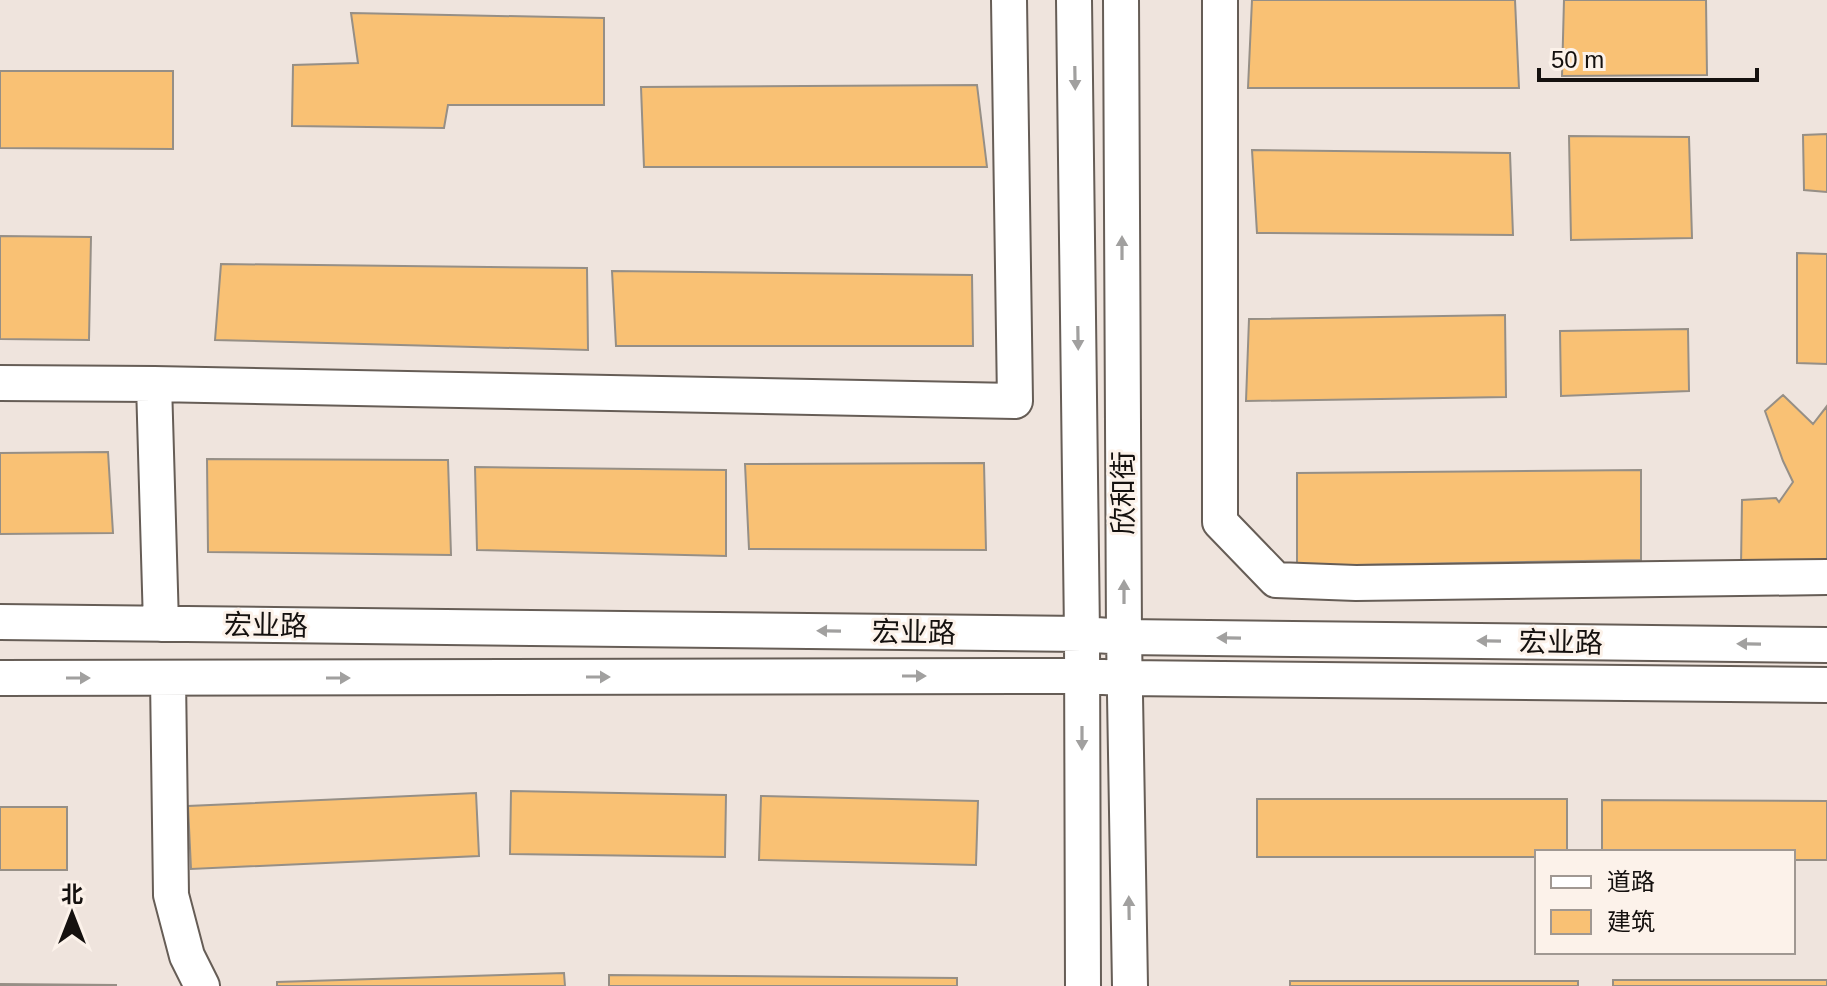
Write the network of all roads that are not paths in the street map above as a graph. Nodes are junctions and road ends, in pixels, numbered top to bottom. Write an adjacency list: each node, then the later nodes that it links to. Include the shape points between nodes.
1 (1009, 0): 8 (street, via 1015,401)
2 (1074, 0): 5 (street, 欣和街, one-way to 5)
3 (1121, 0): 6 (street, 欣和街, one-way to 3)
4 (1220, 0): 9 (street, via 1220,522 1276,580)
5 (1077, 230): 6 (street, via 1094,305 1104,313 1115,306); 12 (street, 欣和街, one-way to 12)
6 (1122, 285): 13 (street, 欣和街, one-way to 6)
7 (0, 383): 8 (street)
8 (154, 384): 11 (street)
9 (1827, 577)
10 (0, 622): 11 (street, 宏业路)
11 (161, 624): 12 (street, 宏业路, one-way to 11)
12 (1082, 634): 13 (street, 宏业路); 15 (street, 欣和街)
13 (1124, 637): 14 (street, 宏业路, one-way to 13); 18 (street, 欣和街)
14 (1827, 645)
15 (1082, 676): 17 (street, 宏业路, one-way to 15); 18 (street, 宏业路); 21 (street, 欣和街, one-way to 21)
16 (0, 678): 17 (street, 宏业路, one-way to 17)
17 (168, 678): 20 (street, via 171,895 187,956)
18 (1125, 678): 19 (street, 宏业路); 24 (street, 欣和街, one-way to 18)
19 (1827, 685)
20 (202, 986)
21 (1083, 986)
22 (1100, 986): 23 (street)
23 (1108, 986)
24 (1130, 986)

